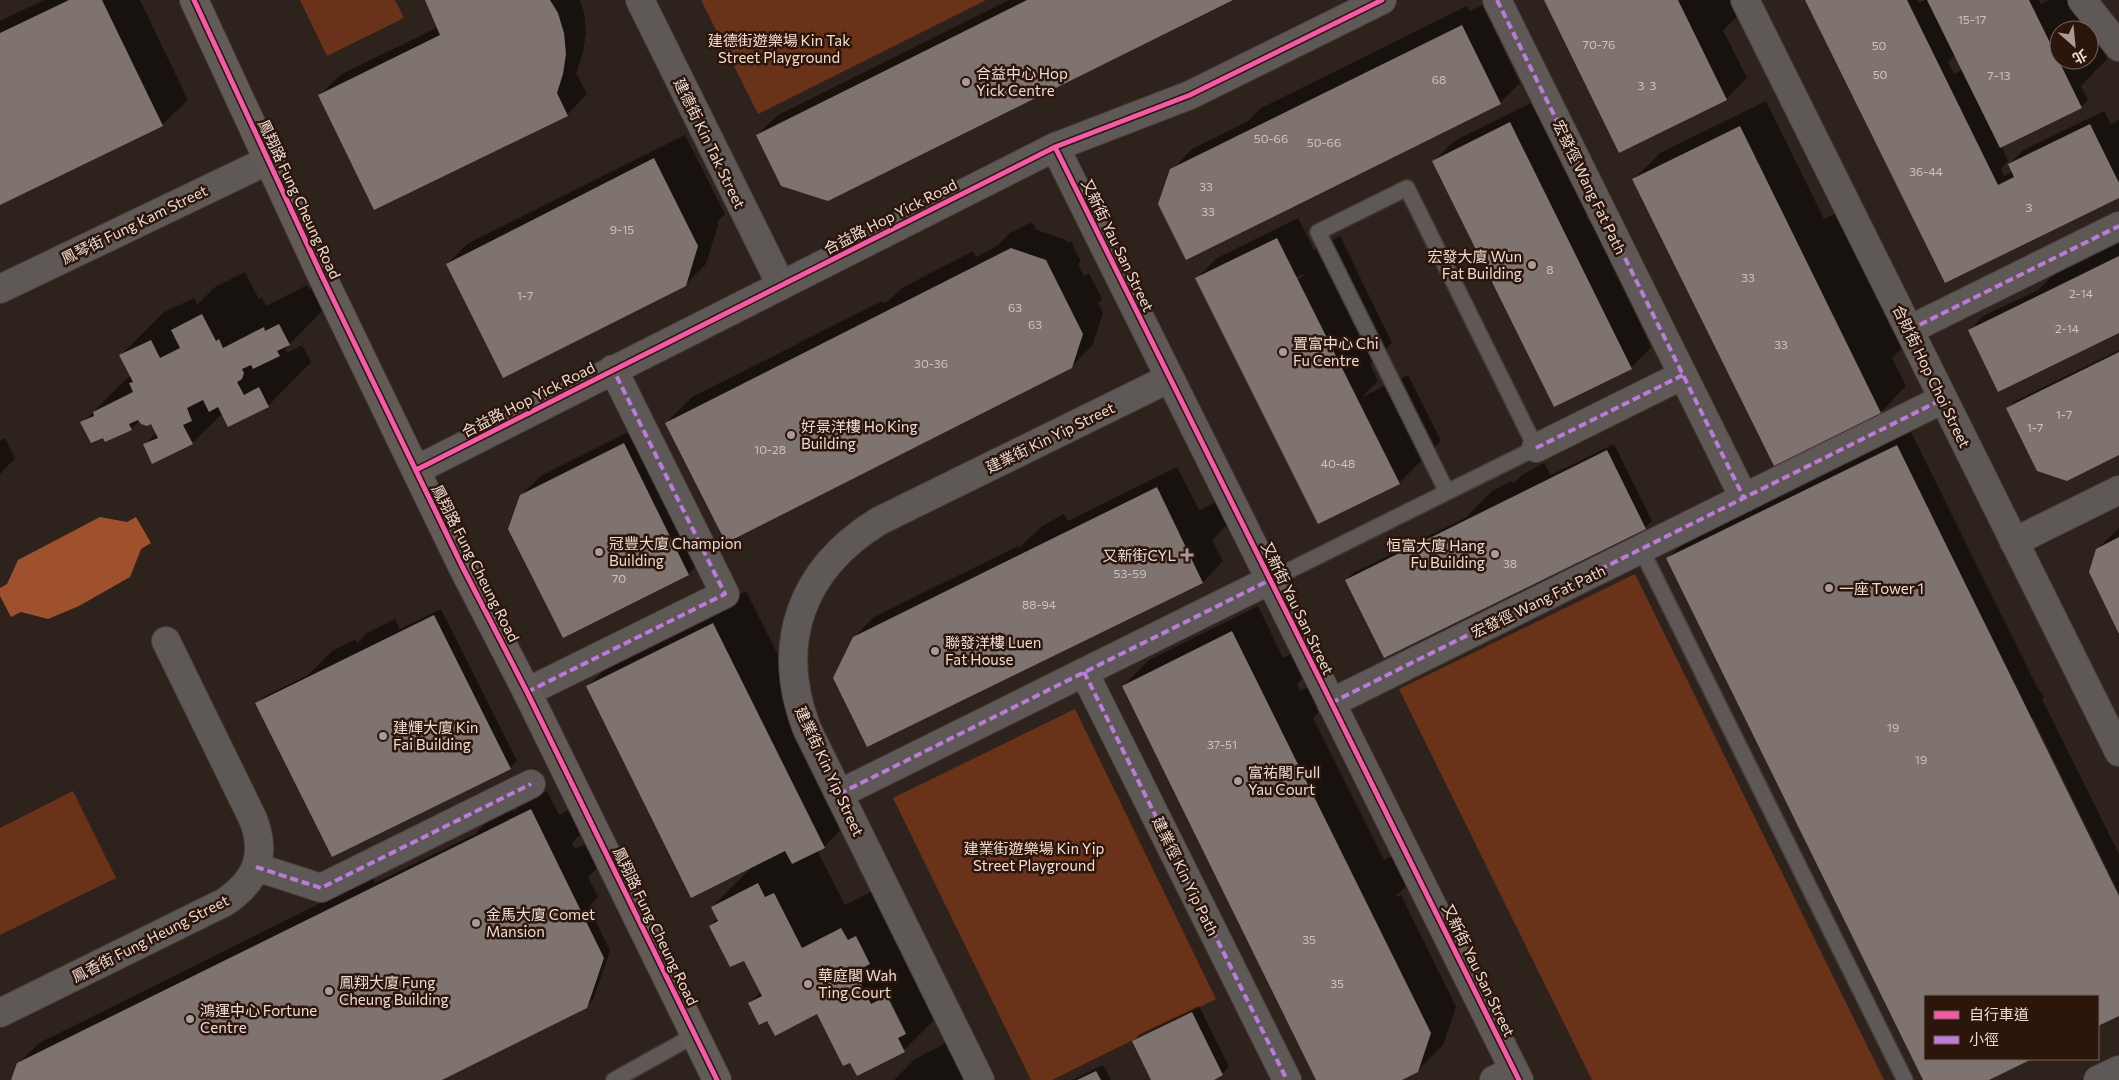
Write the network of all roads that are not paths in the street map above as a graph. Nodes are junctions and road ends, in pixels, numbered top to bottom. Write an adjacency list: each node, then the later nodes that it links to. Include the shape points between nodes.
1 (194, 0): 9 (street, 鳳翔路 Fung Cheung Road)
2 (640, 0): 11 (street, 建德街 Kin Tak Street)
3 (1382, 0): 8 (street, 合益路 Hop Yick Road, via 1190,95)
4 (1497, 0): 15 (street, 宏發徑 Wang Fat Path)
5 (1745, 0): 13 (street, 合財街 Hop Choi Street)
6 (2082, 0): 7 (street)
7 (2119, 47)
8 (1055, 147): 11 (street, 合益路 Hop Yick Road); 16 (street, 又新街 Yau San Street)
9 (269, 160): 12 (street, 鳳琴街 Fung Kam Street); 19 (street, 鳳翔路 Fung Cheung Road)
10 (2119, 226): 13 (street)
11 (781, 285): 14 (street, 合益路 Hop Yick Road)
12 (0, 289)
13 (1909, 330): 17 (street, 合財街 Hop Choi Street)
14 (613, 369): 19 (street, 合益路 Hop Yick Road); 28 (street, via 725,594)
15 (1683, 375): 18 (street); 22 (street, 宏發徑 Wang Fat Path)
16 (1170, 378): 25 (street, 又新街 Yau San Street); 32 (street, 建業街 Kin Yip Street, via 879,521 858,534 824,568 810,589 795,634 792,658 799,706)
17 (1943, 399): 22 (street, 宏發徑 Wang Fat Path); 23 (street, 合財街 Hop Choi Street)
18 (1536, 448): 21 (lane); 21 (lane, via 1407,188 1318,232)
19 (416, 470): 28 (street, 鳳翔路 Fung Cheung Road)
20 (2119, 490): 23 (street)
21 (1448, 492): 25 (lane)
22 (1744, 498): 24 (street, 宏發徑 Wang Fat Path)
23 (2014, 542): 30 (street, 合財街 Hop Choi Street)
24 (1641, 549): 29 (street, 宏發徑 Wang Fat Path); 42 (lane)
25 (1270, 580): 27 (street); 29 (street, 又新街 Yau San Street)
26 (166, 641): 33 (street, 鳳香街 Fung Heung Street, via 259,834)
27 (1084, 672): 32 (street); 41 (street, 建業徑 Kin Yip Path)
28 (527, 692): 35 (street, 鳳翔路 Fung Cheung Road)
29 (1332, 703): 37 (street, 又新街 Yau San Street)
30 (2119, 752)
31 (531, 784): 33 (street, via 321,888)
32 (839, 794): 40 (street, 建業街 Kin Yip Street)
33 (256, 867): 34 (street, 鳳香街 Fung Heung Street, via 249,881 225,902)
34 (0, 1013)
35 (694, 1034): 38 (lane); 39 (street, 鳳翔路 Fung Cheung Road)
36 (2119, 1070): 43 (street)
37 (1509, 1077)
38 (614, 1080)
39 (717, 1080)
40 (980, 1080)
41 (1287, 1080)
42 (1904, 1080)
43 (2098, 1080)

